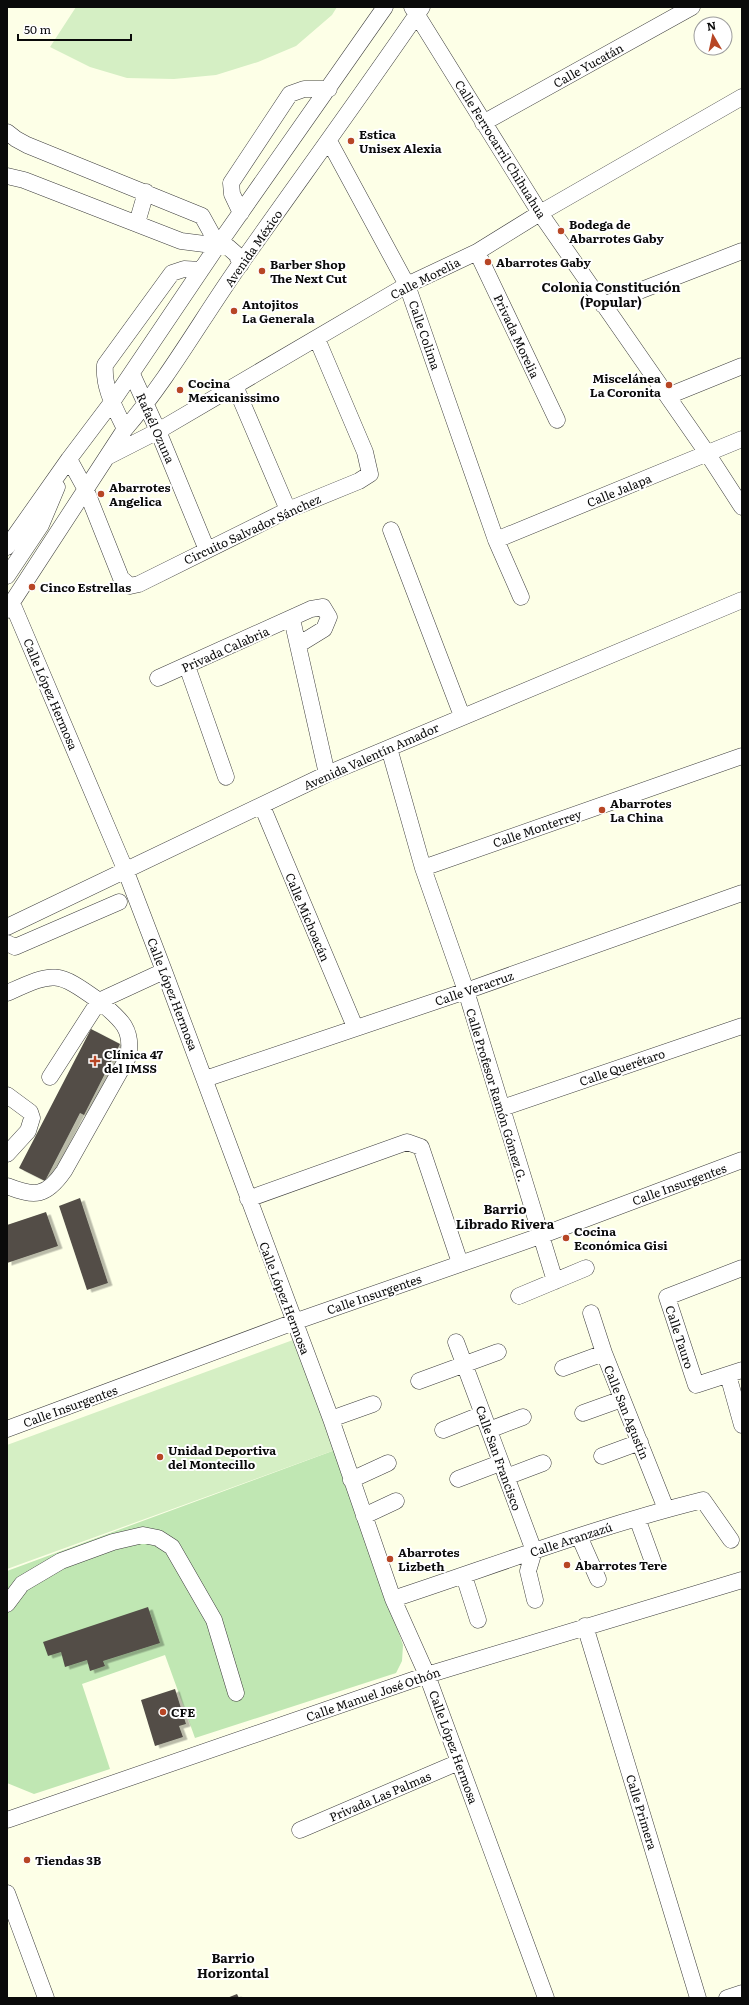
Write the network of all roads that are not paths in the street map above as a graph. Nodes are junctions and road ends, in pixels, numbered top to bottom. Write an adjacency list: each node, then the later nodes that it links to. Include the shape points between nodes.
1 (385, 7): 4 (street, Avenida México)
2 (692, 7): 6 (street, Calle Yucatán)
3 (417, 9): 6 (street, Calle Ferrocarril Chihuahua); 8 (street, Avenida México)
4 (329, 89): 12 (street, Avenida México); 12 (street, via 304,89 290,94 231,183 232,194)
5 (742, 97): 11 (street, Calle Morelia)
6 (483, 123): 11 (street, Calle Ferrocarril Chihuahua)
7 (7, 132): 10 (street, via 27,145)
8 (330, 141): 17 (street, Avenida México); 19 (street, Calle Colima)
9 (7, 176): 13 (street, via 24,180)
10 (146, 192): 13 (street); 14 (street, via 202,216)
11 (540, 212): 16 (street, Calle Morelia); 20 (street, Calle Ferrocarril Chihuahua)
12 (241, 213): 14 (street, Avenida México)
13 (137, 223): 14 (street, via 181,241)
14 (218, 245): 17 (street, via 228,247 236,254); 18 (street, Avenida México)
15 (742, 251): 20 (street)
16 (478, 252): 19 (street, Calle Morelia); 28 (street, Privada Morelia)
17 (240, 264): 27 (street, Avenida México)
18 (201, 270): 23 (street, Avenida México); 26 (street, via 184,269 172,273 105,365 104,375)
19 (407, 285): 21 (street, Calle Morelia); 40 (street, Calle Colima)
20 (603, 305): 25 (street, Calle Ferrocarril Chihuahua)
21 (317, 339): 24 (street, Calle Morelia); 37 (street, Circuito Salvador Sánchez, via 365,452 370,474)
22 (742, 366): 25 (street)
23 (132, 374): 26 (street, Avenida México); 27 (street, Rafaél Ozuna)
24 (235, 386): 30 (street, Calle Morelia); 37 (street)
25 (668, 396): 32 (street, Calle Ferrocarril Chihuahua)
26 (112, 402): 29 (street); 34 (street, Avenida México)
27 (146, 405): 29 (street, Avenida México); 30 (street, Rafaél Ozuna)
28 (556, 420)
29 (125, 429): 33 (street, Avenida México)
30 (158, 431): 33 (street, Calle Morelia); 42 (street, Rafaél Ozuna)
31 (742, 439): 32 (street, Calle Jalapa)
32 (707, 453): 36 (street, Calle Ferrocarril Chihuahua); 40 (street, Calle Jalapa)
33 (107, 457): 35 (street, Avenida México)
34 (69, 459): 35 (street, Circuito Salvador Sánchez); 38 (street, Avenida México); 41 (street, Avenida México)
35 (86, 490): 38 (street, Avenida México); 42 (street, Circuito Salvador Sánchez, via 121,578 130,586 139,584); 46 (street, Avenida México)
36 (742, 507)
37 (288, 510): 42 (street, Circuito Salvador Sánchez)
38 (41, 525): 43 (street, Avenida México)
39 (391, 530): 51 (street)
40 (496, 540): 44 (street, Calle Colima)
41 (7, 547)
42 (206, 550)
43 (7, 576)
44 (521, 597)
45 (742, 600): 51 (street, Avenida Valentín Amador)
46 (10, 607): 58 (street, Calle López Hermosa)
47 (292, 619): 48 (street); 48 (street, Privada Calabria, via 311,609 324,607 329,618 324,629); 49 (street, Privada Calabria)
48 (298, 645): 54 (street)
49 (187, 666): 50 (street, Privada Calabria); 55 (street)
50 (158, 678)
51 (462, 716): 52 (street, Avenida Valentín Amador)
52 (389, 748): 54 (street, Avenida Valentín Amador); 57 (street, Calle Profesor Ramón Gómez G.)
53 (742, 756): 57 (street, Calle Monterrey)
54 (327, 774): 56 (street, Avenida Valentín Amador)
55 (226, 777)
56 (262, 806): 58 (street, Avenida Valentín Amador); 68 (street, Calle Michoacán)
57 (423, 868): 64 (street, Calle Profesor Ramón Gómez G.)
58 (125, 869): 61 (street, Avenida Valentín Amador); 63 (street, Calle López Hermosa)
59 (742, 893): 64 (street, Calle Veracruz)
60 (119, 902): 62 (street, via 16,947)
61 (7, 927)
62 (7, 943)
63 (164, 971): 66 (street); 70 (street, Calle López Hermosa)
64 (466, 991): 68 (street, Calle Veracruz); 72 (street, Calle Profesor Ramón Gómez G.)
65 (7, 993): 66 (street, via 40,978 58,976 73,982)
66 (99, 1000): 69 (street); 75 (street, via 121,1019 128,1031 131,1044 128,1057 54,1186 39,1192 25,1193)
67 (742, 1026): 72 (street, Calle Querétaro)
68 (355, 1027): 70 (street, Calle Veracruz)
69 (50, 1077)
70 (205, 1078): 76 (street, Calle López Hermosa)
71 (7, 1095): 73 (street, via 30,1112 32,1118 28,1131)
72 (502, 1108): 77 (street, Calle Profesor Ramón Gómez G.)
73 (7, 1154)
74 (742, 1160): 77 (street, Calle Insurgentes)
75 (7, 1186)
76 (248, 1199): 78 (street, via 407,1142 421,1147); 84 (street, Calle López Hermosa)
77 (540, 1236): 78 (street, Calle Insurgentes); 81 (street, Calle Profesor Ramón Gómez G.)
78 (460, 1263): 84 (street, Calle Insurgentes)
79 (586, 1268): 81 (street)
80 (742, 1268): 90 (street, Calle Tauro, via 667,1297 696,1385)
81 (555, 1281): 82 (street)
82 (519, 1296)
83 (591, 1313): 87 (street, Calle San Agustín)
84 (294, 1322): 97 (street, Calle López Hermosa); 99 (street, Calle Insurgentes)
85 (456, 1342): 88 (street, Calle San Francisco)
86 (498, 1352): 88 (street)
87 (604, 1353): 89 (street); 92 (street, Calle San Agustín)
88 (465, 1364): 91 (street); 95 (street, Calle San Francisco)
89 (563, 1368)
90 (735, 1372): 98 (street)
91 (419, 1381)
92 (622, 1399): 94 (street); 102 (street, Calle San Agustín)
93 (372, 1404): 97 (street)
94 (583, 1413)
95 (483, 1414): 100 (street); 101 (street, Calle San Francisco)
96 (523, 1417): 101 (street)
97 (330, 1419): 108 (street, Calle López Hermosa)
98 (742, 1425)
99 (7, 1429)
100 (443, 1430)
101 (489, 1430): 106 (street, Calle San Francisco)
102 (640, 1442): 103 (street); 110 (street, Calle San Agustín)
103 (602, 1456)
104 (388, 1463): 108 (street)
105 (543, 1463): 106 (street)
106 (503, 1470): 107 (street); 115 (street, Calle San Francisco)
107 (458, 1479)
108 (352, 1480): 111 (street, Calle López Hermosa)
109 (396, 1501): 111 (street)
110 (666, 1509): 112 (street, Calle Aranzazú); 114 (street, Calle Aranzazú, via 703,1500)
111 (364, 1516): 120 (street, Calle López Hermosa)
112 (637, 1518): 113 (street, Calle Aranzazú); 116 (street)
113 (579, 1536): 115 (street, Calle Aranzazú); 118 (street)
114 (731, 1540)
115 (534, 1551): 117 (street, Calle Aranzazú); 121 (street, via 528,1571)
116 (653, 1562)
117 (464, 1576): 120 (street, Calle Aranzazú); 123 (street)
118 (598, 1579)
119 (742, 1580): 124 (street, Calle Manuel José Othón)
120 (394, 1599): 125 (street, Calle López Hermosa)
121 (535, 1600)
122 (7, 1604): 126 (street, via 22,1584 61,1561 114,1542 143,1535 158,1538 172,1547 214,1620)
123 (478, 1620)
124 (586, 1626): 125 (street, Calle Manuel José Othón); 134 (street, Calle Primera)
125 (426, 1675): 127 (street, Calle López Hermosa); 128 (street, Calle Manuel José Othón)
126 (236, 1693)
127 (460, 1762): 129 (street, Privada Las Palmas); 133 (street, Calle López Hermosa)
128 (7, 1820)
129 (300, 1830)
130 (7, 1893): 132 (street)
131 (742, 1993): 135 (street)
132 (46, 1998)
133 (546, 1998)
134 (698, 1998)
135 (727, 1998)

